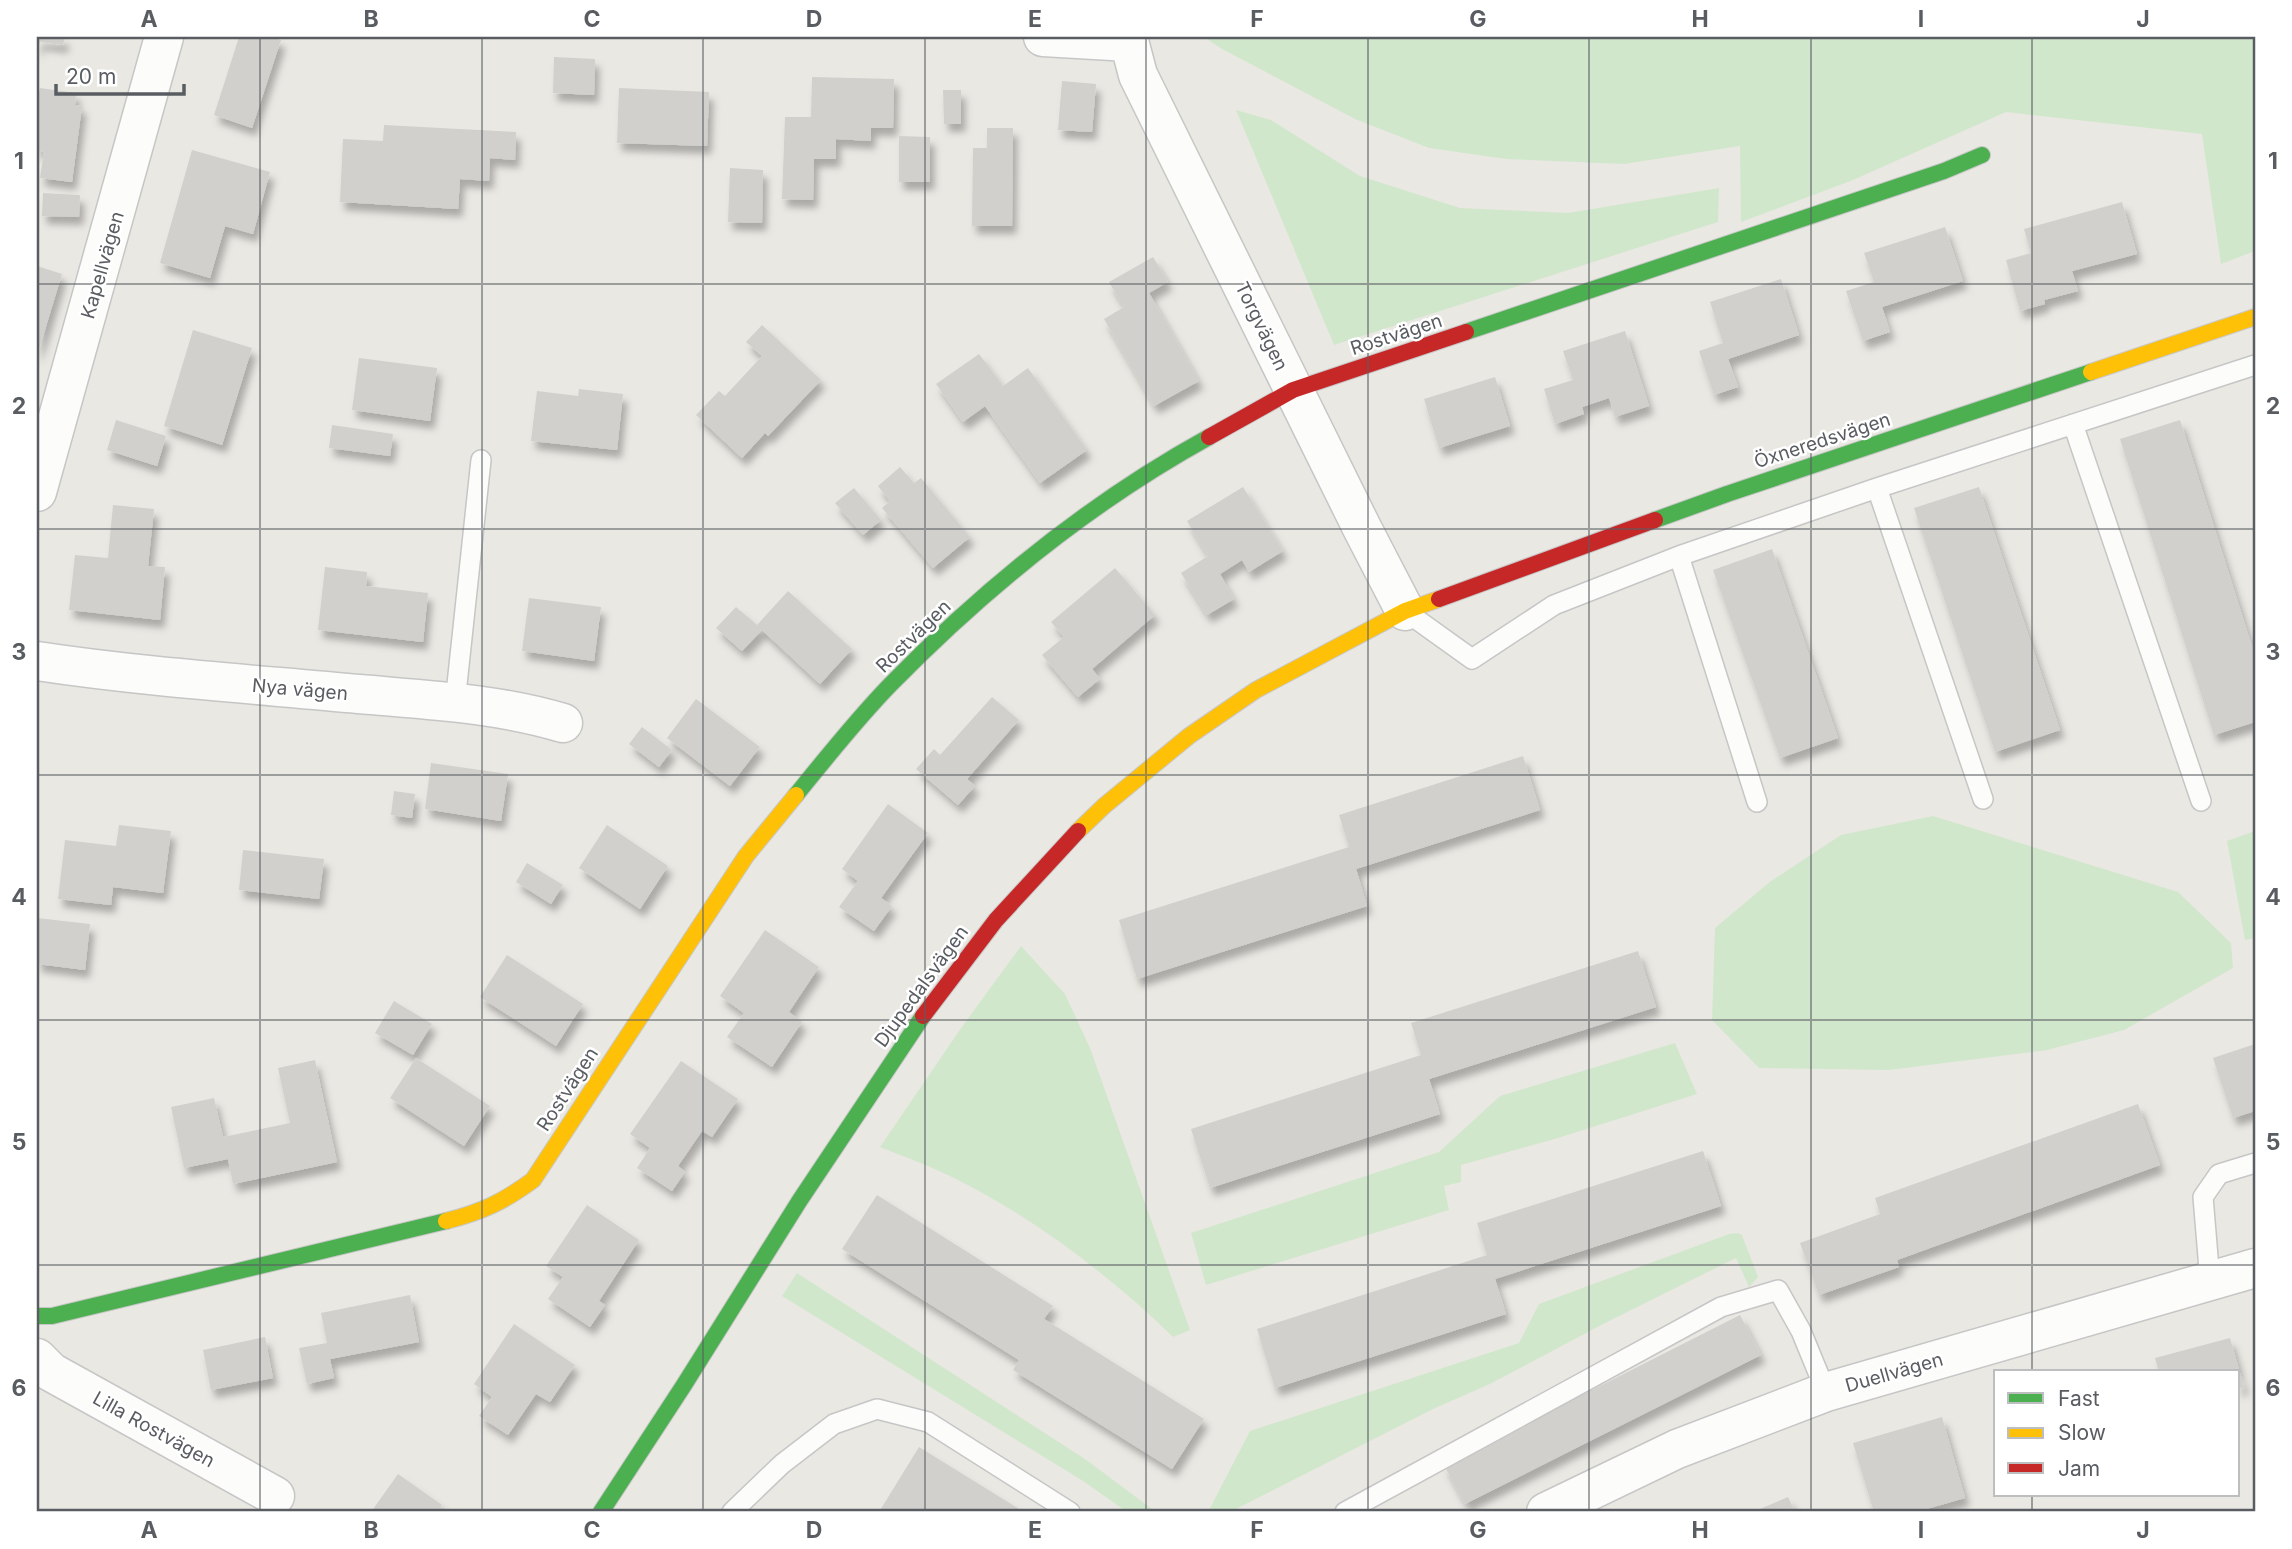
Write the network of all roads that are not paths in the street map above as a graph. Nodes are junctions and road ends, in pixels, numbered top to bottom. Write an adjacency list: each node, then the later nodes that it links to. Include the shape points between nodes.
1 (164, 37): 11 (street, Kapellvägen)
2 (1043, 37): 3 (street)
3 (1129, 39): 7 (street, Torgvägen, via 1138,75)
4 (1982, 155): 7 (street, Rostvägen)
5 (2255, 317): 13 (street, Öxneredsvägen, via 1727,494)
6 (2255, 365): 8 (lane)
7 (1293, 390): 13 (street, Torgvägen); 23 (street, Rostvägen, via 1170,458 1103,503 1022,563 889,687 746,856 533,1180 506,1200 472,1215)
8 (2073, 424): 10 (lane); 18 (lane)
9 (481, 460): 15 (lane)
10 (1877, 488): 12 (lane); 17 (lane)
11 (37, 492)
12 (1679, 556): 13 (lane, via 1554,605 1472,659); 19 (lane)
13 (1405, 611): 27 (street, Djupedalsvägen, via 1256,690 1189,736 1104,806 1030,880 927,1010)
14 (37, 661): 15 (street, Nya vägen)
15 (455, 703): 16 (street, Nya vägen, via 525,712)
16 (563, 723)
17 (1983, 799)
18 (2201, 801)
19 (1757, 802)
20 (2255, 1163): 22 (lane, via 2219,1174 2203,1197)
21 (2255, 1268): 22 (street, Duellvägen)
22 (2210, 1281): 25 (street, Duellvägen)
23 (37, 1316)
24 (37, 1358): 26 (street, Lilla Rostvägen, via 51,1371)
25 (1826, 1392): 30 (lane, via 1778,1290 1721,1307); 31 (street, Duellvägen, via 1677,1449)
26 (275, 1496)
27 (601, 1512)
28 (733, 1512): 29 (lane, via 782,1464 834,1424 877,1409 928,1422)
29 (1070, 1512)
30 (1345, 1512)
31 (1546, 1512)

